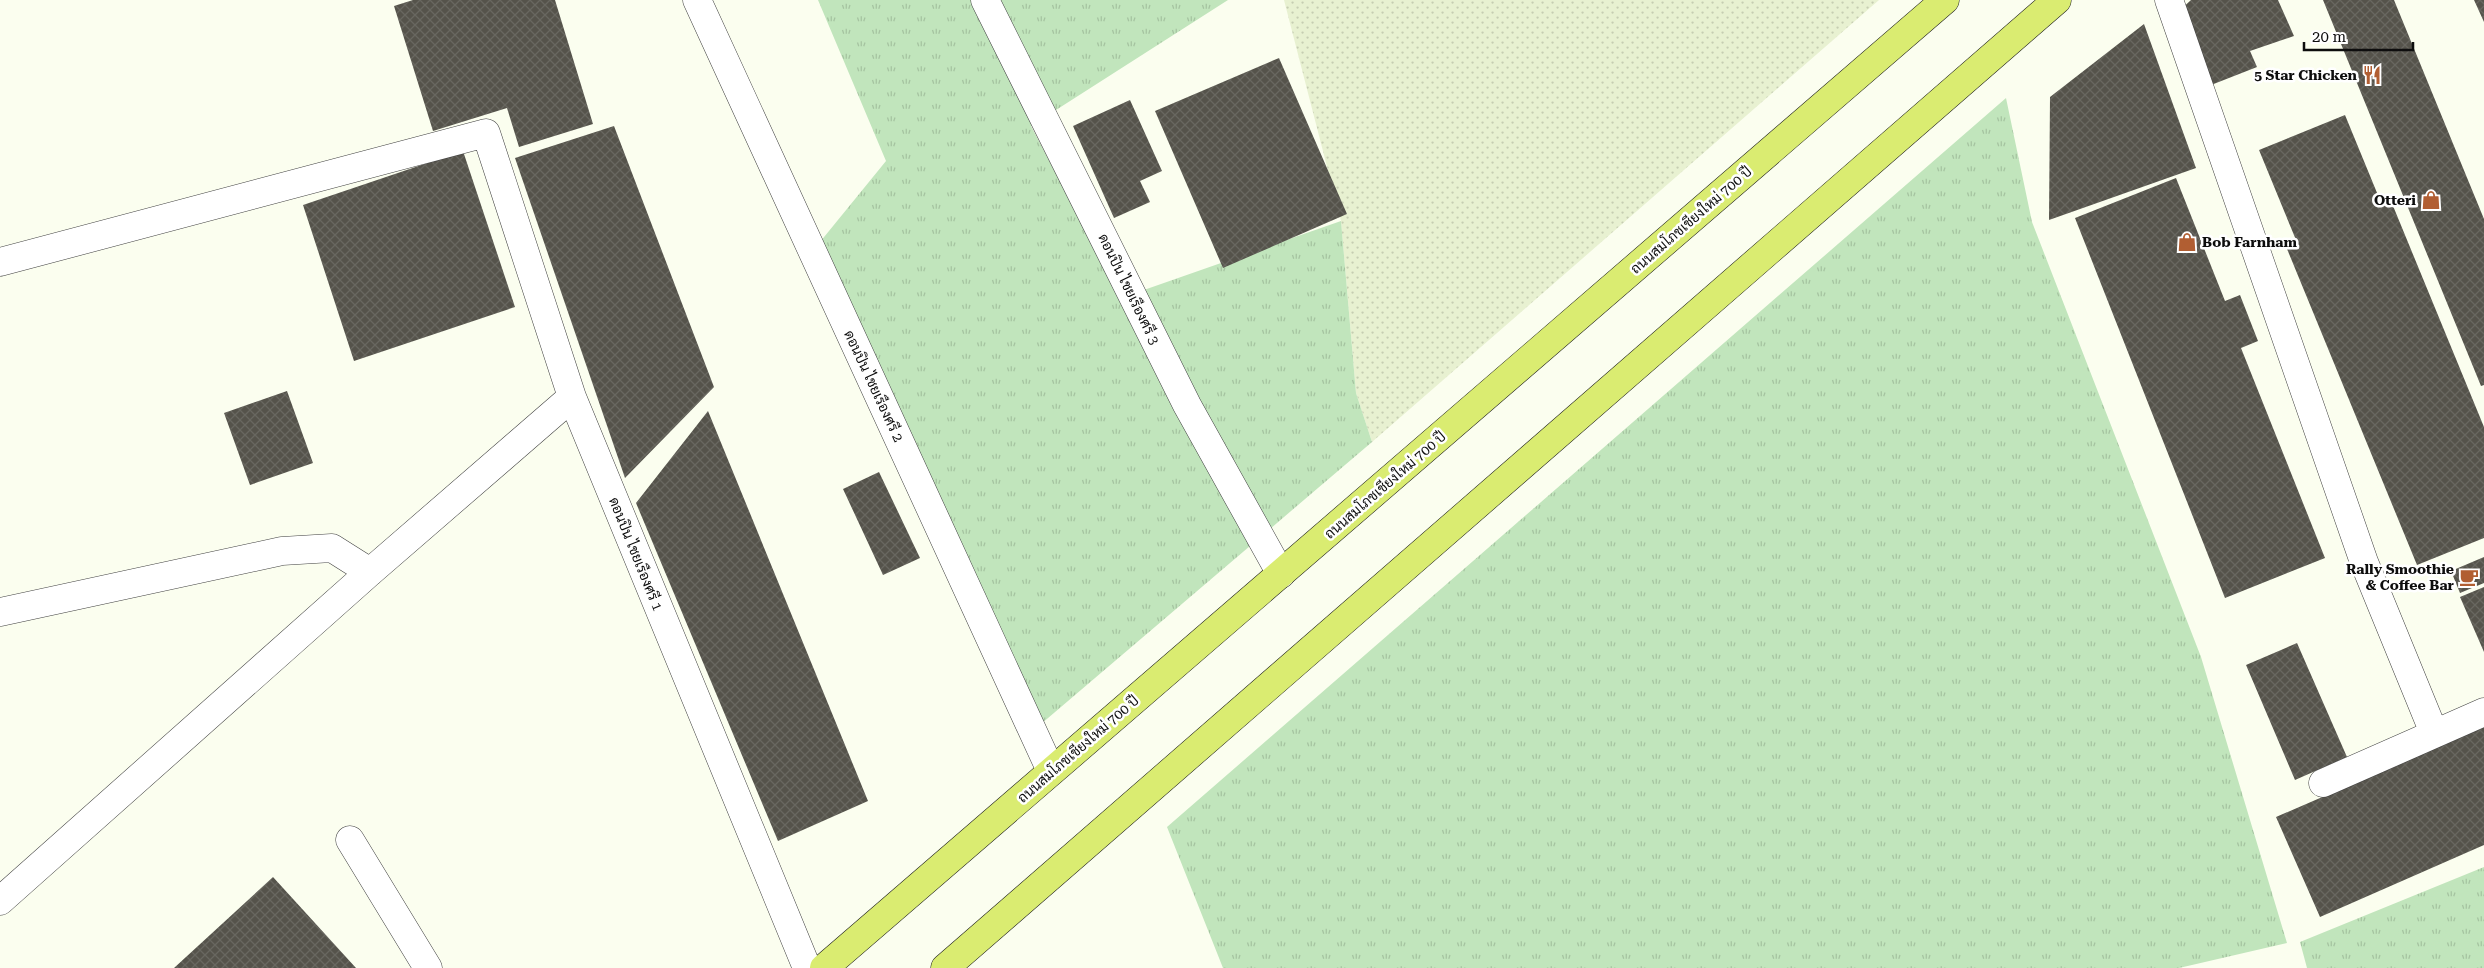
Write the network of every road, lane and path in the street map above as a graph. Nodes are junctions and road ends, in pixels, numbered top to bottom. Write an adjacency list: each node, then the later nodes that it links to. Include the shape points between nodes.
1 (697, 0): 13 (street, ดอนปิน ไชยเรืองศรี 2)
2 (985, 0): 9 (street, ดอนปิน ไชยเรืองศรี 3, via 1187,405)
3 (1945, 0): 9 (main road, ถนนสมโภชเชียงใหม่ 700 ปี)
4 (2057, 0): 20 (main road)
5 (2169, 0): 12 (street, via 2367,569)
6 (0, 262): 7 (street, ดอนปิน ไชยเรืองศรี 1, via 486,133)
7 (572, 397): 8 (street); 18 (street, ดอนปิน ไชยเรืองศรี 1)
8 (370, 572): 10 (street, via 332,548 282,551); 16 (street)
9 (1281, 574): 13 (main road, ถนนสมโภชเชียงใหม่ 700 ปี)
10 (0, 612)
11 (2484, 712): 12 (street)
12 (2434, 733): 14 (street)
13 (1051, 772): 19 (main road, ถนนสมโภชเชียงใหม่ 700 ปี)
14 (2323, 783)
15 (350, 840): 17 (street)
16 (0, 901)
17 (428, 968)
18 (807, 968)
19 (824, 968)
20 (945, 968)

